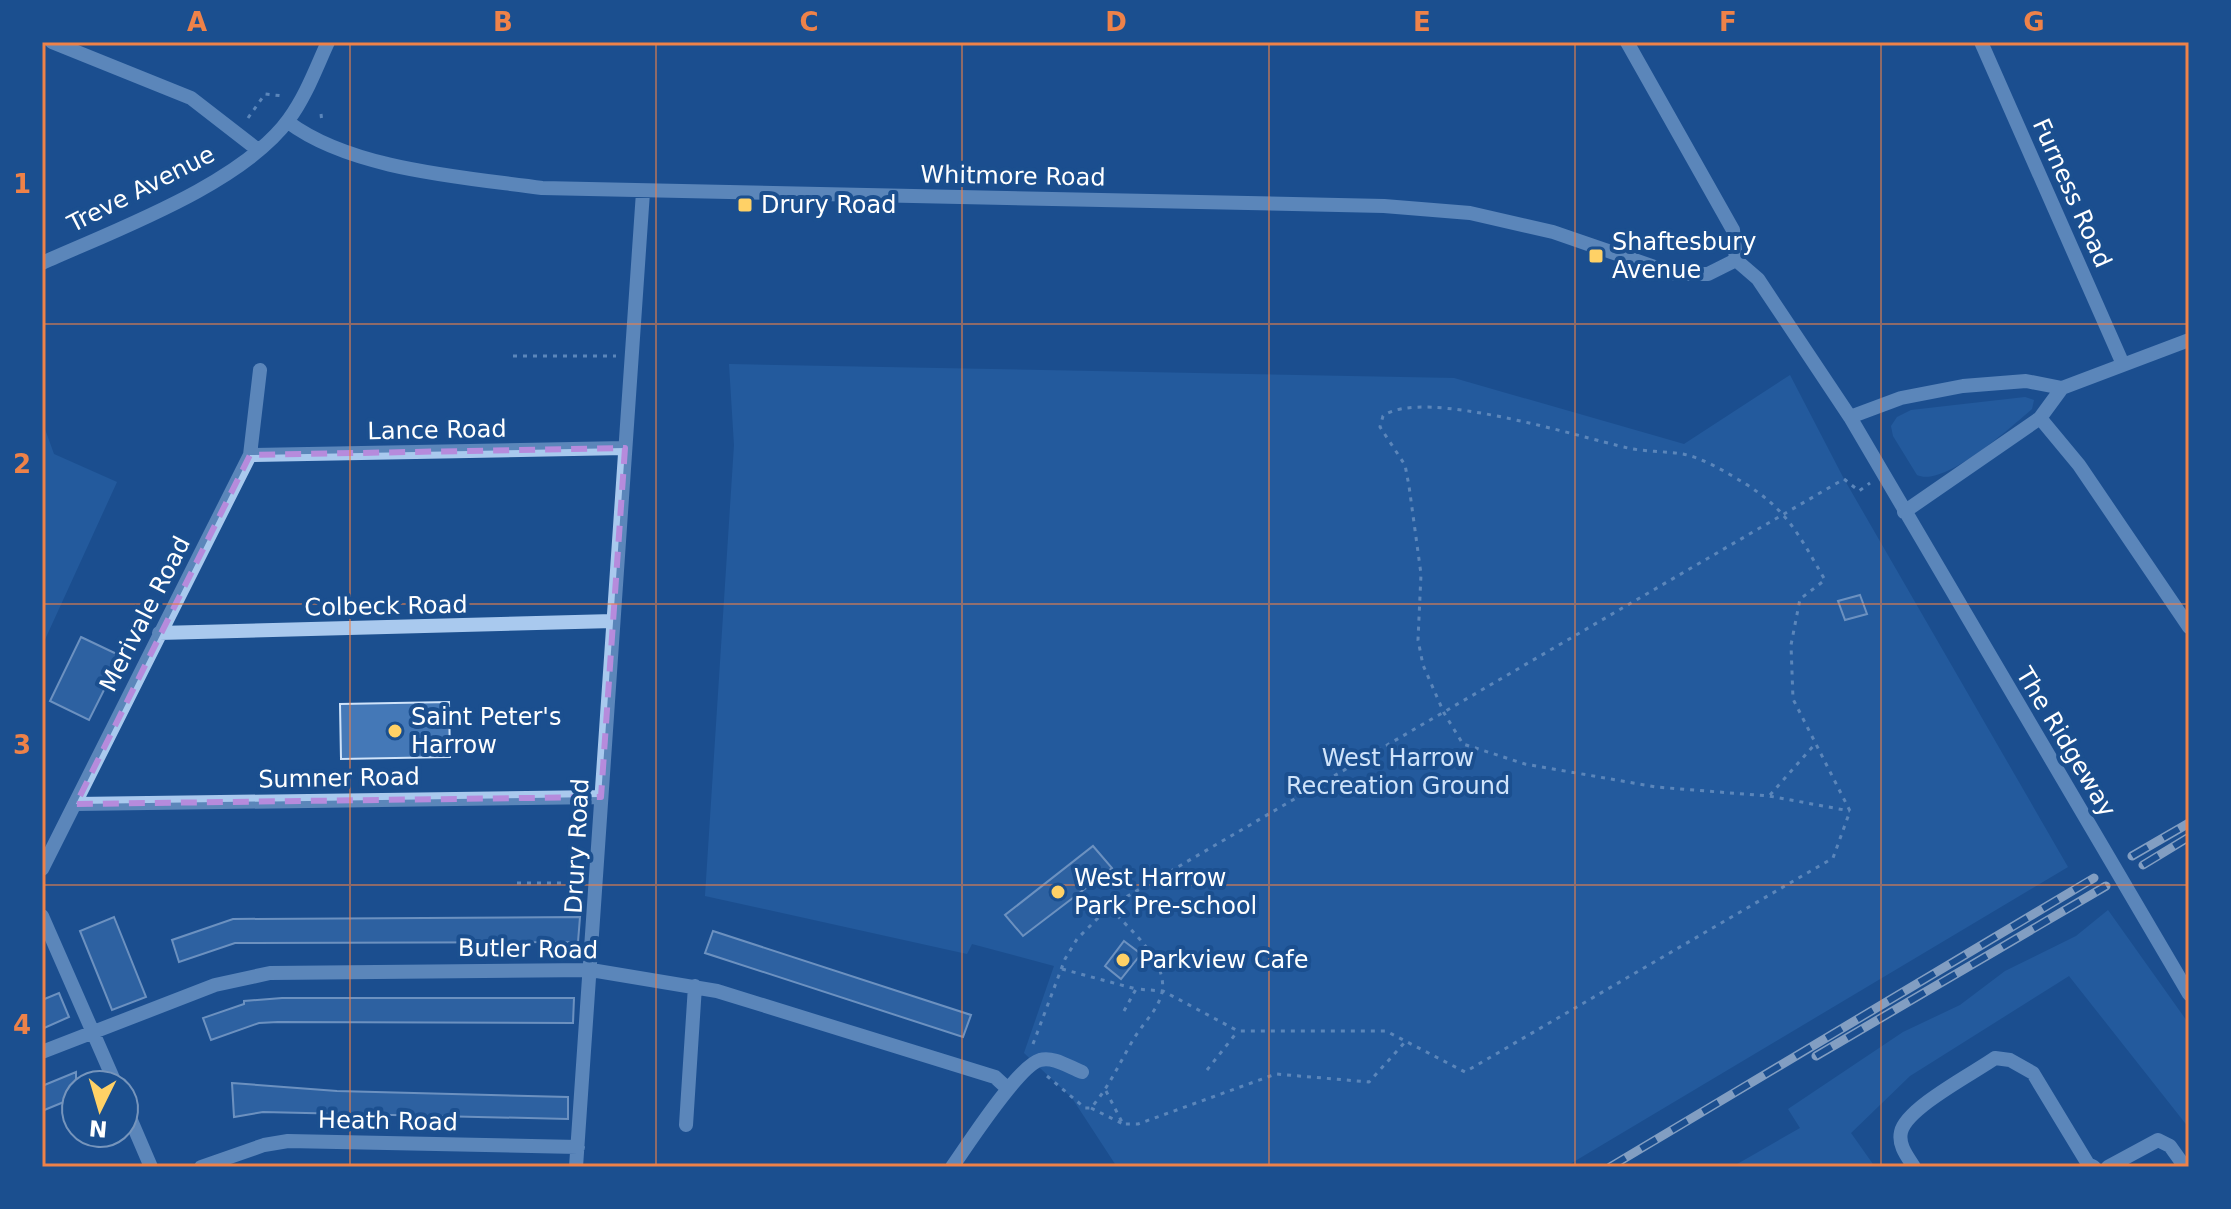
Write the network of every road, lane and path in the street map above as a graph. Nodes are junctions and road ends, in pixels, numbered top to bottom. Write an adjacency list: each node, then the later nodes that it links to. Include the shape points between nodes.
1 (52, 42): 10 (street, via 191,98)
2 (328, 42): 8 (street, Treve Avenue)
3 (1627, 42): 12 (street, via 1733,230)
4 (1981, 42): 17 (street, Furness Road)
5 (285, 96): 7 (path, via 265,94)
6 (321, 114): 9 (path)
7 (248, 118)
8 (288, 122): 10 (street, Treve Avenue); 11 (street, Whitmore Road, via 308,137 406,166 542,188)
9 (322, 122)
10 (258, 150): 13 (street, Treve Avenue, via 179,200)
11 (643, 192): 12 (street, Whitmore Road, via 1384,206 1470,213 1553,232 1675,274 1708,274); 16 (street, Drury Road)
12 (1736, 260): 20 (street, via 1758,279)
13 (42, 263)
14 (2189, 340): 17 (street)
15 (513, 356): 16 (path)
16 (632, 356): 22 (street, Drury Road)
17 (2122, 362): 19 (street)
18 (260, 370): 23 (street, Merivale Road)
19 (2062, 388): 20 (street, via 2026,381 1963,386 1901,398); 21 (street)
20 (1850, 417): 25 (street)
21 (2040, 418): 25 (street); 28 (street, via 2079,465)
22 (625, 448): 23 (street, Lance Road); 27 (street, Drury Road)
23 (250, 455): 29 (street, Merivale Road)
24 (1870, 483): 26 (path, via 1859,491 1844,479)
25 (1904, 512): 46 (street, The Ridgeway)
26 (1785, 513): 30 (path); 30 (path, via 1744,483 1684,454 1630,449 1567,431 1450,410 1409,407 1388,412 1380,427 1405,465 1421,574 1418,640); 31 (path, via 1825,580 1800,599 1791,645 1793,699)
27 (613, 621): 29 (street, Colbeck Road); 33 (street, Drury Road)
28 (2189, 627)
29 (159, 633): 34 (street, Merivale Road)
30 (1444, 713): 32 (path, via 1463,744 1525,764 1656,787); 39 (path)
31 (1815, 744): 32 (path); 35 (path)
32 (1769, 796): 35 (path)
33 (601, 797): 34 (street, Sumner Road); 38 (street, Drury Road)
34 (76, 804): 36 (street, Merivale Road)
35 (1850, 811): 50 (path, via 1833,858 1465,1072)
36 (42, 869)
37 (517, 883): 38 (path)
38 (596, 883): 42 (street, Drury Road)
39 (1109, 907): 41 (path, via 1077,939); 45 (path, via 1155,959)
40 (42, 916): 48 (street)
41 (1061, 969): 44 (path); 51 (path)
42 (591, 970): 43 (street, Butler Road); 48 (street, Butler Road, via 270,973 215,985); 63 (street, Drury Road)
43 (695, 986): 57 (street, Butler Road, via 995,1077); 61 (street)
44 (1136, 989): 45 (path); 47 (path)
45 (1163, 991): 49 (path); 58 (path)
46 (2189, 994)
47 (1124, 1011)
48 (93, 1031): 52 (street, Butler Road); 53 (street)
49 (1238, 1031): 50 (path, via 1386,1031); 54 (path)
50 (1406, 1041): 60 (path, via 1369,1082 1276,1074 1157,1119)
51 (1030, 1050)
52 (42, 1052)
53 (109, 1069)
54 (1207, 1070)
55 (1041, 1072): 59 (path)
56 (1082, 1072): 57 (street, via 1040,1060)
57 (1008, 1089): 67 (street)
58 (1106, 1091): 59 (path); 60 (path)
59 (1091, 1108): 60 (path)
60 (1123, 1124)
61 (686, 1125)
62 (140, 1141): 64 (street)
63 (578, 1147): 65 (street, Heath Road, via 288,1141); 66 (street, Drury Road)
64 (151, 1167)
65 (201, 1167)
66 (576, 1167)
67 (952, 1167)
68 (1914, 1167): 69 (street, via 1900,1142 1901,1129 1912,1113 1995,1058 2033,1073)
69 (2094, 1167)
70 (2108, 1167): 71 (street, via 2158,1140 2170,1146)
71 (2185, 1167)

